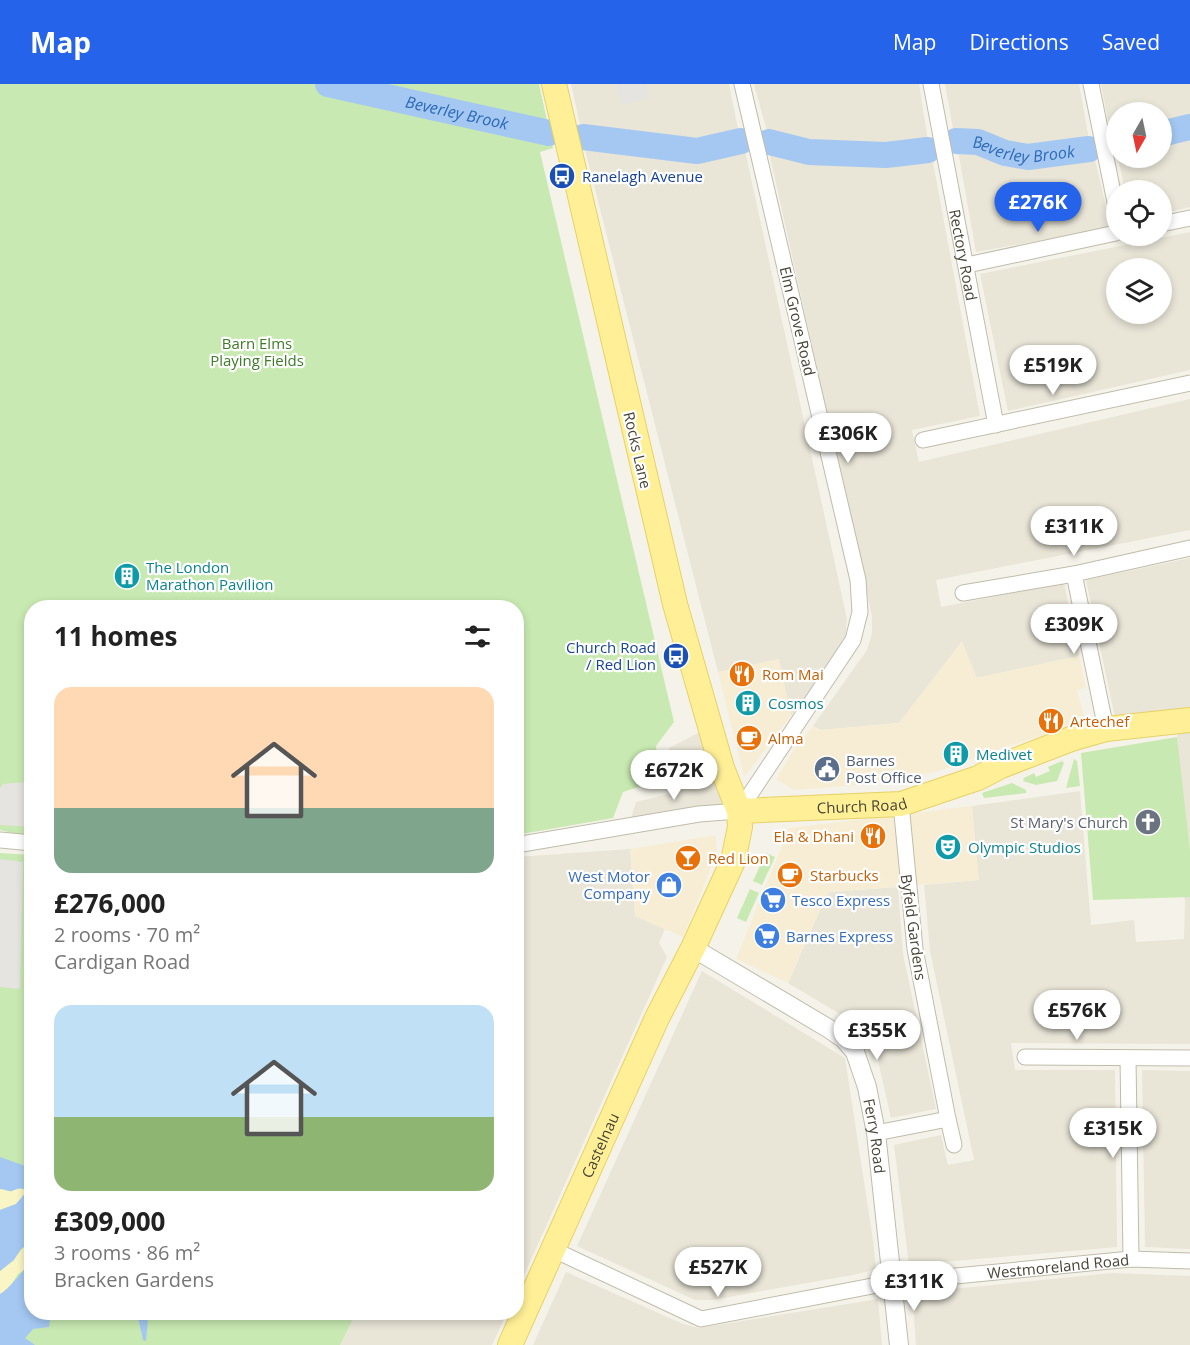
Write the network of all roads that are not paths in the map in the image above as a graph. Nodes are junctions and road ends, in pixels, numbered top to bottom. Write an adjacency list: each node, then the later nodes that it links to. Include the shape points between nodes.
1 (554, 84): 19 (main road, Rocks Lane, via 675,604 722,768)
2 (742, 84): 19 (street, Elm Grove Road, via 858,580 860,612 853,640)
3 (931, 84): 9 (street, Rectory Road)
4 (1091, 84): 5 (street)
5 (1111, 180)
6 (1190, 218): 7 (street)
7 (1172, 222)
8 (1106, 235): 9 (street)
9 (967, 265): 11 (street, Rectory Road)
10 (1190, 383): 11 (street)
11 (996, 425): 12 (street)
12 (922, 440)
13 (1190, 548): 14 (street)
14 (1074, 574): 15 (street); 17 (street)
15 (963, 593)
16 (1190, 720): 17 (main road, Church Road)
17 (1107, 729): 18 (main road, Church Road, via 1062,742 978,778)
18 (901, 804): 19 (main road, Church Road); 27 (street, Byfeld Gardens, via 915,949)
19 (739, 811): 22 (street, via 699,814); 23 (main road, via 739,837 733,861)
20 (0, 840): 21 (street)
21 (24, 842)
22 (524, 844)
23 (693, 948): 28 (street, Ferry Road, via 844,1039 855,1052 867,1087); 30 (main road, Castelnau)
24 (1025, 1057): 25 (street)
25 (1128, 1058): 26 (street); 31 (street)
26 (1190, 1058)
27 (948, 1119): 28 (street); 29 (street, Byfeld Gardens)
28 (876, 1133): 33 (street, Ferry Road)
29 (954, 1144)
30 (552, 1249): 33 (street, Westmoreland Road, via 701,1318); 34 (main road, Castelnau)
31 (1131, 1259): 32 (street, Westmoreland Road); 33 (street, Westmoreland Road)
32 (1190, 1261)
33 (893, 1282): 37 (street, Ferry Road)
34 (524, 1313)
35 (521, 1320): 36 (main road, Castelnau)
36 (510, 1345)
37 (899, 1345)

